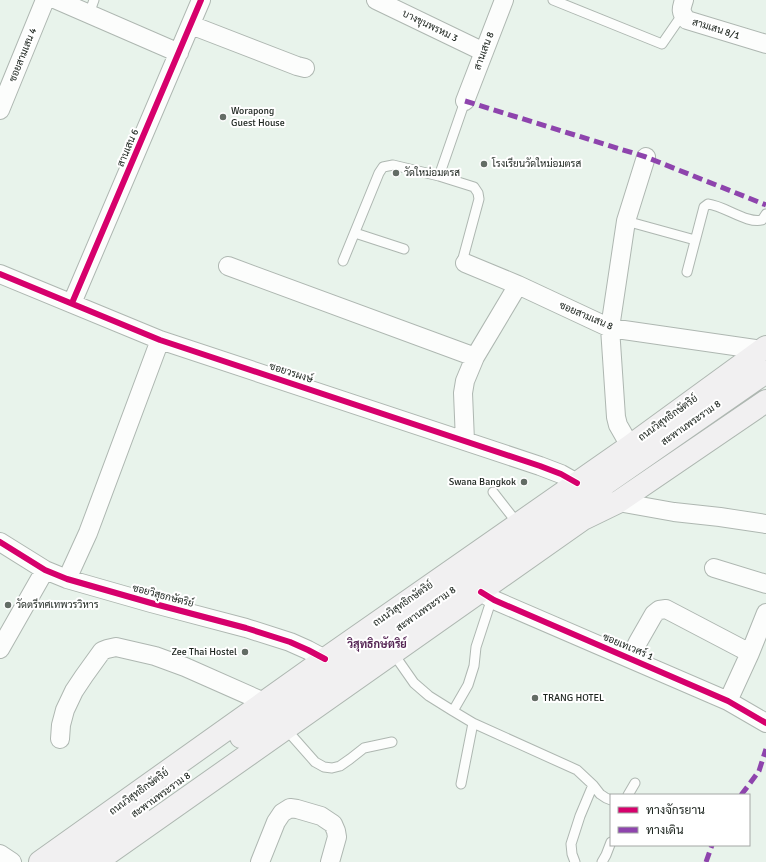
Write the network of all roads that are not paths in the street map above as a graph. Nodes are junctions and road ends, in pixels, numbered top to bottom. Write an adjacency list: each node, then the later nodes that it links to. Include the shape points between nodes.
1 (45, 0): 15 (street, ซอยสามเสน 4)
2 (57, 0): 7 (street)
3 (201, 0): 9 (street, สานเสน 6)
4 (376, 0): 11 (street, บางขุนพรหม 3)
5 (504, 0): 11 (street, สานเสน 8)
6 (553, 0): 8 (lane, via 662,44)
7 (92, 7): 12 (street)
8 (683, 8): 10 (street, สามเสน 8/1, via 687,20)
9 (191, 25): 12 (street, สานเสน 6); 13 (street)
10 (766, 44)
11 (484, 52): 14 (street, สานเสน 8)
12 (179, 53): 29 (street, สานเสน 6)
13 (305, 68)
14 (465, 101): 17 (lane)
15 (0, 110)
16 (646, 157): 19 (street)
17 (439, 176): 20 (lane, via 393,165 383,167); 24 (lane, via 474,188 478,192 479,199 462,262)
18 (766, 214): 21 (lane, via 762,220 750,220 708,204 704,207)
19 (626, 221): 21 (lane); 30 (street)
20 (355, 233): 22 (lane); 23 (lane)
21 (695, 240): 26 (lane)
22 (404, 249)
23 (344, 261)
24 (465, 263): 28 (street, ซอยสามเสน 8)
25 (228, 266): 33 (street)
26 (687, 272)
27 (0, 274): 29 (street, ซอยวรผงษ์)
28 (518, 285): 30 (street, ซอยสามเสน 8); 33 (street)
29 (72, 303): 31 (street, ซอยวรผงษ์)
30 (610, 328): 32 (street, ซอยสามเสน 8); 38 (street, via 616,417)
31 (160, 340): 37 (street, ซอยวรผงษ์); 48 (street, via 88,533)
32 (764, 348): 38 (main road, ถนนวิสุทธิกษัตริย์)
33 (475, 357): 37 (street, via 463,393)
34 (766, 372): 74 (main road, สะพานพระราม 8, via 246,734)
35 (766, 384): 42 (main road, สะพานพระราม 8, via 627,482 600,502)
36 (766, 401): 41 (main road)
37 (465, 441): 39 (street, ซอยวรผงษ์, via 554,471)
38 (630, 446): 39 (main road, ถนนวิสุทธิกษัตริย์)
39 (577, 483): 43 (main road, ถนนวิสุทธิกษัตริย์)
40 (493, 492): 43 (lane)
41 (618, 502): 42 (main road); 44 (street)
42 (583, 519): 50 (main road)
43 (518, 524): 56 (main road, ถนนวิสุทธิกษัตริย์)
44 (766, 524)
45 (0, 542): 47 (street, ซอยวิสุธกษัตริย์)
46 (714, 568): 49 (street)
47 (45, 570): 48 (street, ซอยวิสุธกษัตริย์); 52 (street)
48 (67, 579): 56 (street, ซอยวิสุธกษัตริย์, via 246,628 290,642)
49 (766, 584)
50 (486, 595): 53 (main road); 55 (street, ซอยเทเวศร์ 1); 59 (lane, via 474,666 468,685)
51 (766, 613): 54 (street)
52 (0, 649)
53 (393, 653): 59 (lane, via 414,683); 62 (main road)
54 (750, 653): 55 (street, via 666,609 654,614); 57 (street)
55 (630, 658): 57 (street, ซอยเทเวศร์ 1)
56 (325, 659): 58 (main road, ถนนวิสุทธิกษัตริย์)
57 (728, 701): 61 (street, ซอยเทเวศร์ 1)
58 (264, 702): 63 (street, via 155,656 111,647 102,651 74,691 65,710); 73 (main road, ถนนวิสุทธิกษัตริย์)
59 (453, 711): 60 (lane)
60 (473, 723): 66 (lane); 67 (lane, via 578,770)
61 (766, 723)
62 (285, 728): 64 (lane, via 315,762 324,767 340,766 364,748); 75 (main road)
63 (60, 739)
64 (392, 742)
65 (635, 783): 68 (lane)
66 (461, 784)
67 (593, 785): 69 (lane, via 600,794); 78 (lane, via 571,844)
68 (629, 794)
69 (610, 800)
70 (610, 845): 79 (lane)
71 (0, 854): 72 (street)
72 (12, 862)
73 (40, 862)
74 (68, 862)
75 (96, 862)
76 (260, 862): 77 (street, via 276,822 282,813 290,808 321,816 333,824 337,837)
77 (330, 862)
78 (575, 862)
79 (602, 862)

